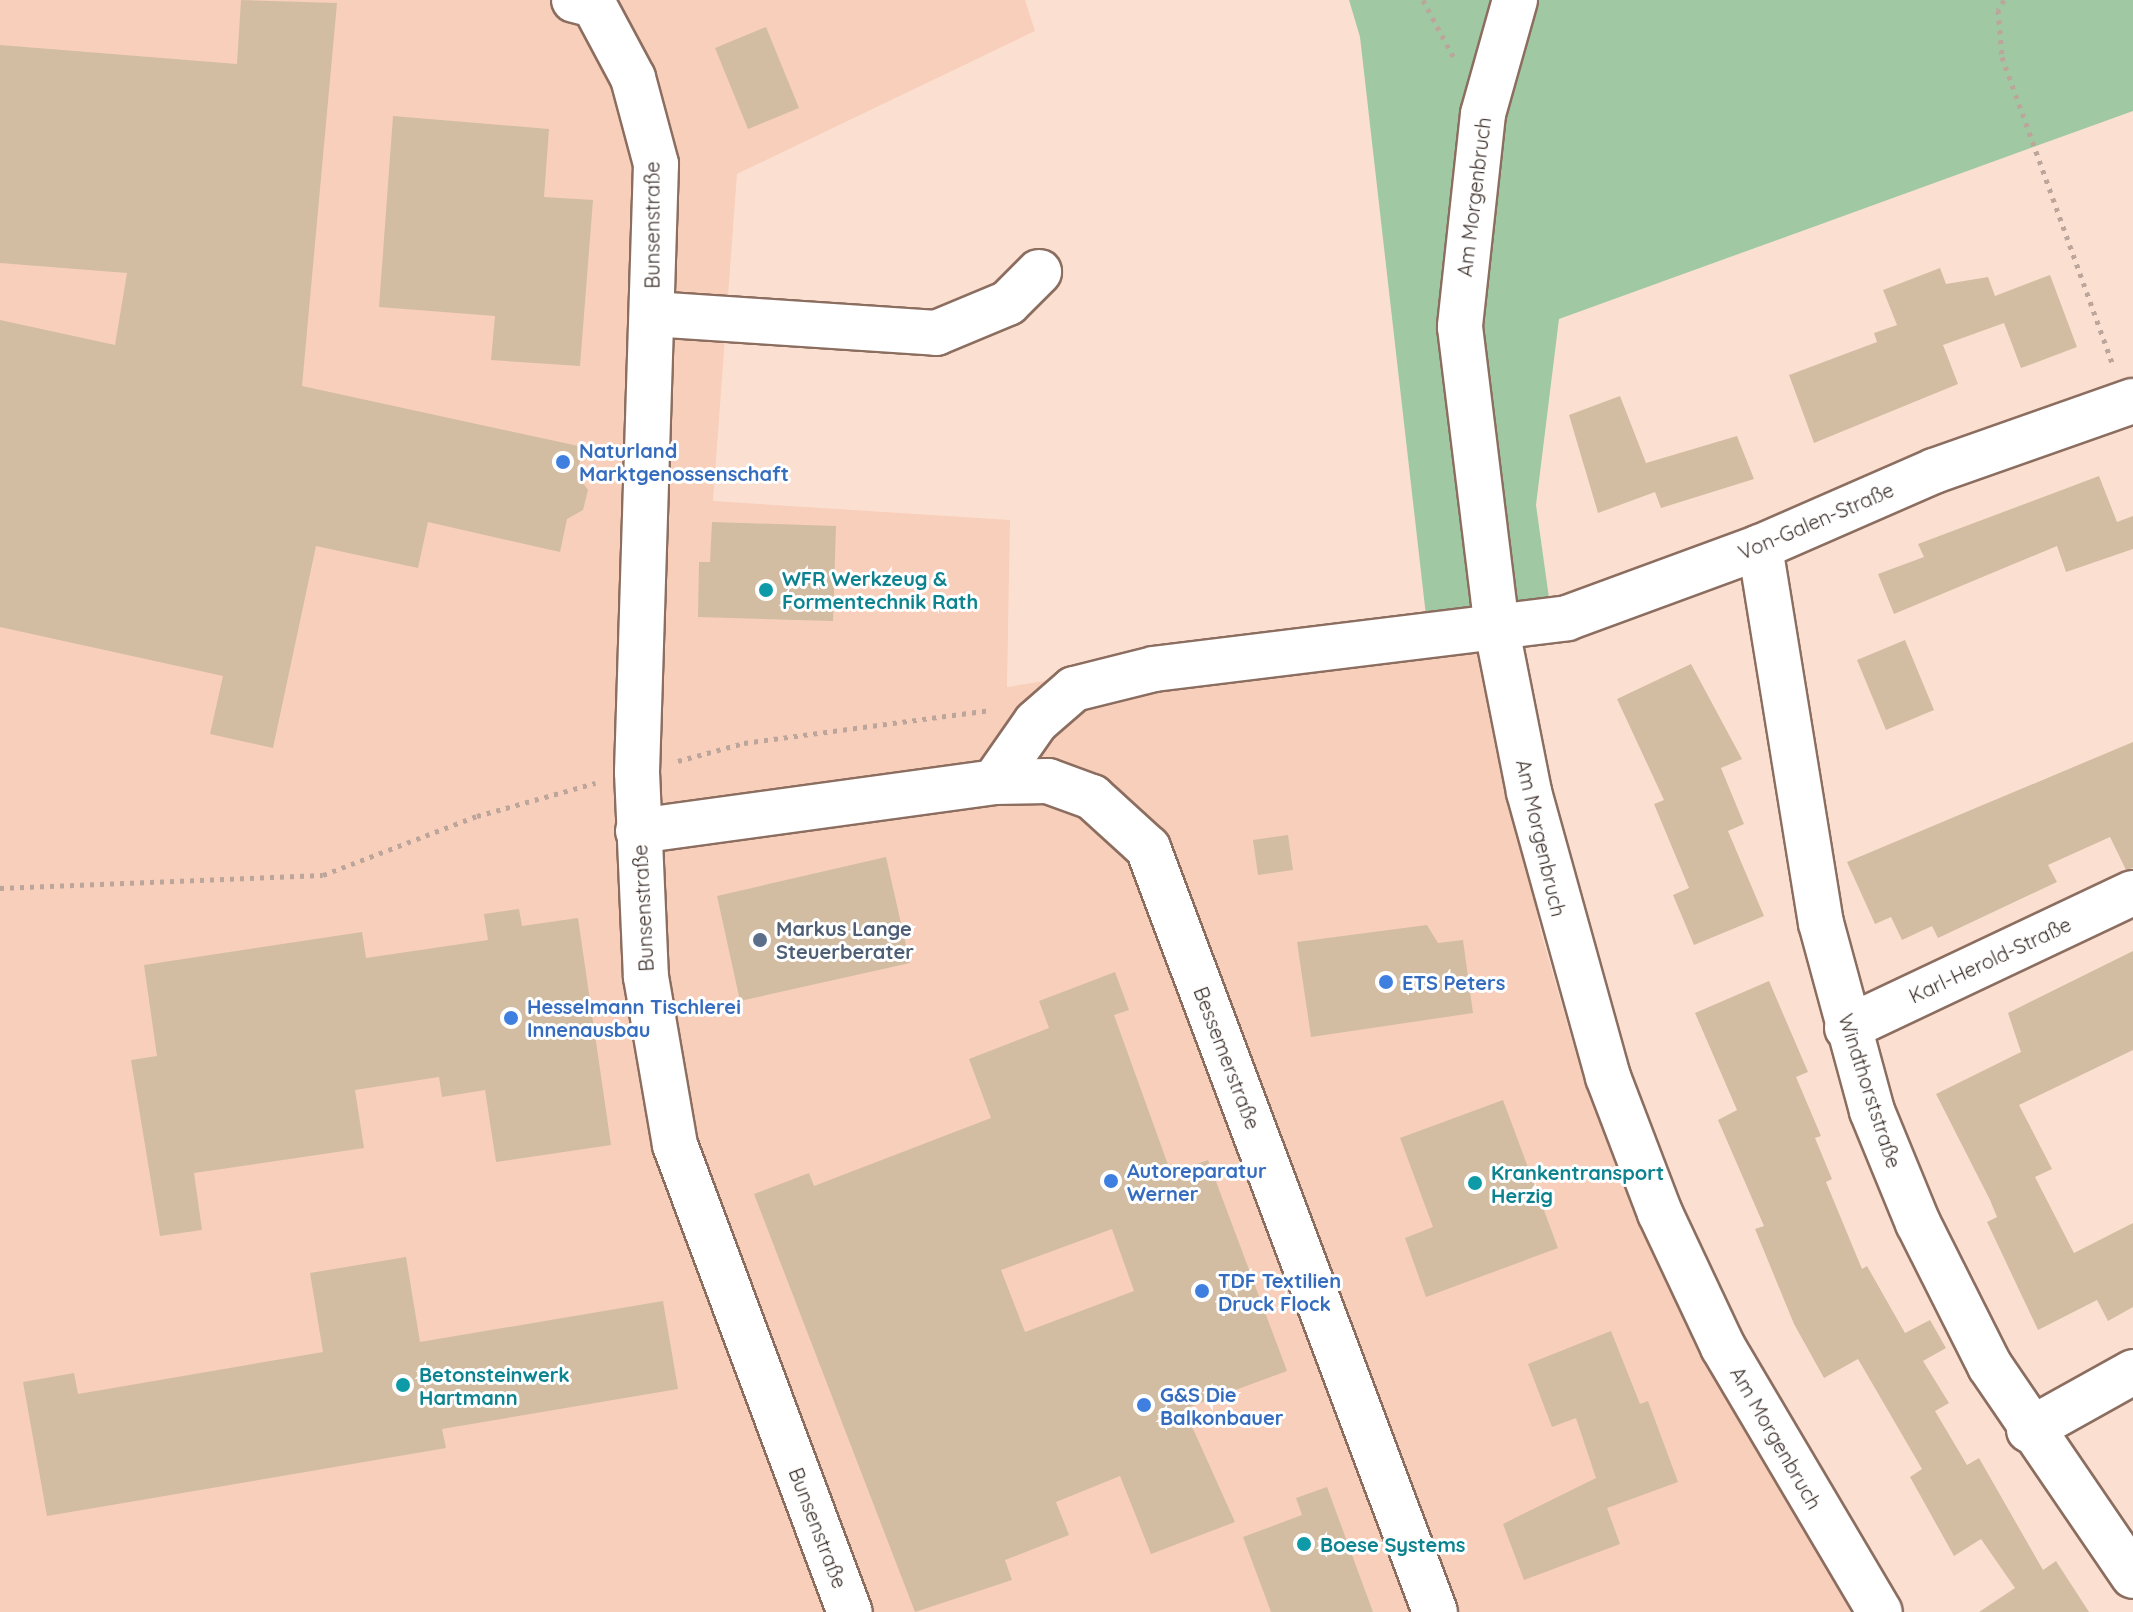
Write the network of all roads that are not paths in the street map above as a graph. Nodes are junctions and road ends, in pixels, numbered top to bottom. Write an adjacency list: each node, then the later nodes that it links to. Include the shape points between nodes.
1 (1515, 0): 7 (street, Am Morgenbruch, via 1483,114 1460,327)
2 (589, 2): 4 (street, Bunsenstraße, via 633,78 656,164)
3 (1039, 272): 4 (street, Bunsenstraße, via 1008,303 936,333)
4 (652, 314): 9 (street, Bunsenstraße)
5 (2130, 402): 6 (street, Von-Galen-Straße, via 1934,471)
6 (1760, 547): 7 (street, Von-Galen-Straße, via 1567,618); 11 (street, Windthorststraße, via 1821,923)
7 (1497, 630): 8 (street, via 1154,669 1074,689 1036,722); 17 (street, Am Morgenbruch, via 1562,928 1660,1213 1723,1347)
8 (994, 782): 9 (street, Bessemerstraße); 16 (street, Bessemerstraße, via 1048,781 1092,797 1148,848)
9 (638, 831): 15 (street, Bunsenstraße, via 646,977 675,1145)
10 (2133, 893): 11 (street, Karl-Herold-Straße)
11 (1847, 1028): 13 (street, Windthorststraße, via 1918,1223)
12 (2133, 1372): 13 (street)
13 (2029, 1430): 14 (street, Windthorststraße)
14 (2133, 1576)
15 (850, 1612)
16 (1435, 1612)
17 (1880, 1612)

